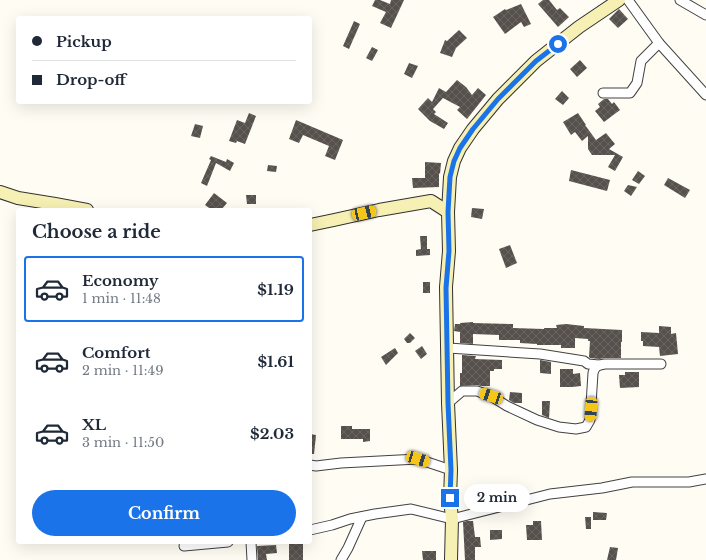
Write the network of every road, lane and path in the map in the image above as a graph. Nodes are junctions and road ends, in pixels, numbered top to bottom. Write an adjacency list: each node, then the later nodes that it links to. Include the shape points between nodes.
1 (618, 0): 10 (street, via 536,61 498,99 473,129 454,161 450,177)
2 (628, 0): 5 (street)
3 (680, 0): 4 (street)
4 (706, 15)
5 (659, 43): 6 (street, via 641,61 637,83 630,93); 7 (street)
6 (603, 93)
7 (706, 95)
8 (0, 192): 9 (street, via 18,198)
9 (76, 208)
10 (448, 212): 11 (street, via 431,201); 12 (street)
11 (312, 224)
12 (448, 348): 14 (street, via 540,354); 15 (street)
13 (661, 364): 14 (street)
14 (599, 365): 15 (street, via 593,373 590,420 586,427 559,427 537,420 477,391 462,391)
15 (448, 403): 17 (street)
16 (312, 465): 17 (street, via 418,459)
17 (451, 470): 20 (street)
18 (706, 479): 20 (street, via 689,482 632,482 550,494)
19 (362, 517): 20 (street, via 411,509); 21 (street); 26 (street)
20 (452, 519): 27 (street)
21 (312, 530)
22 (206, 544): 24 (street)
23 (251, 544): 25 (street)
24 (184, 546)
25 (252, 560)
26 (341, 560)
27 (451, 560)

